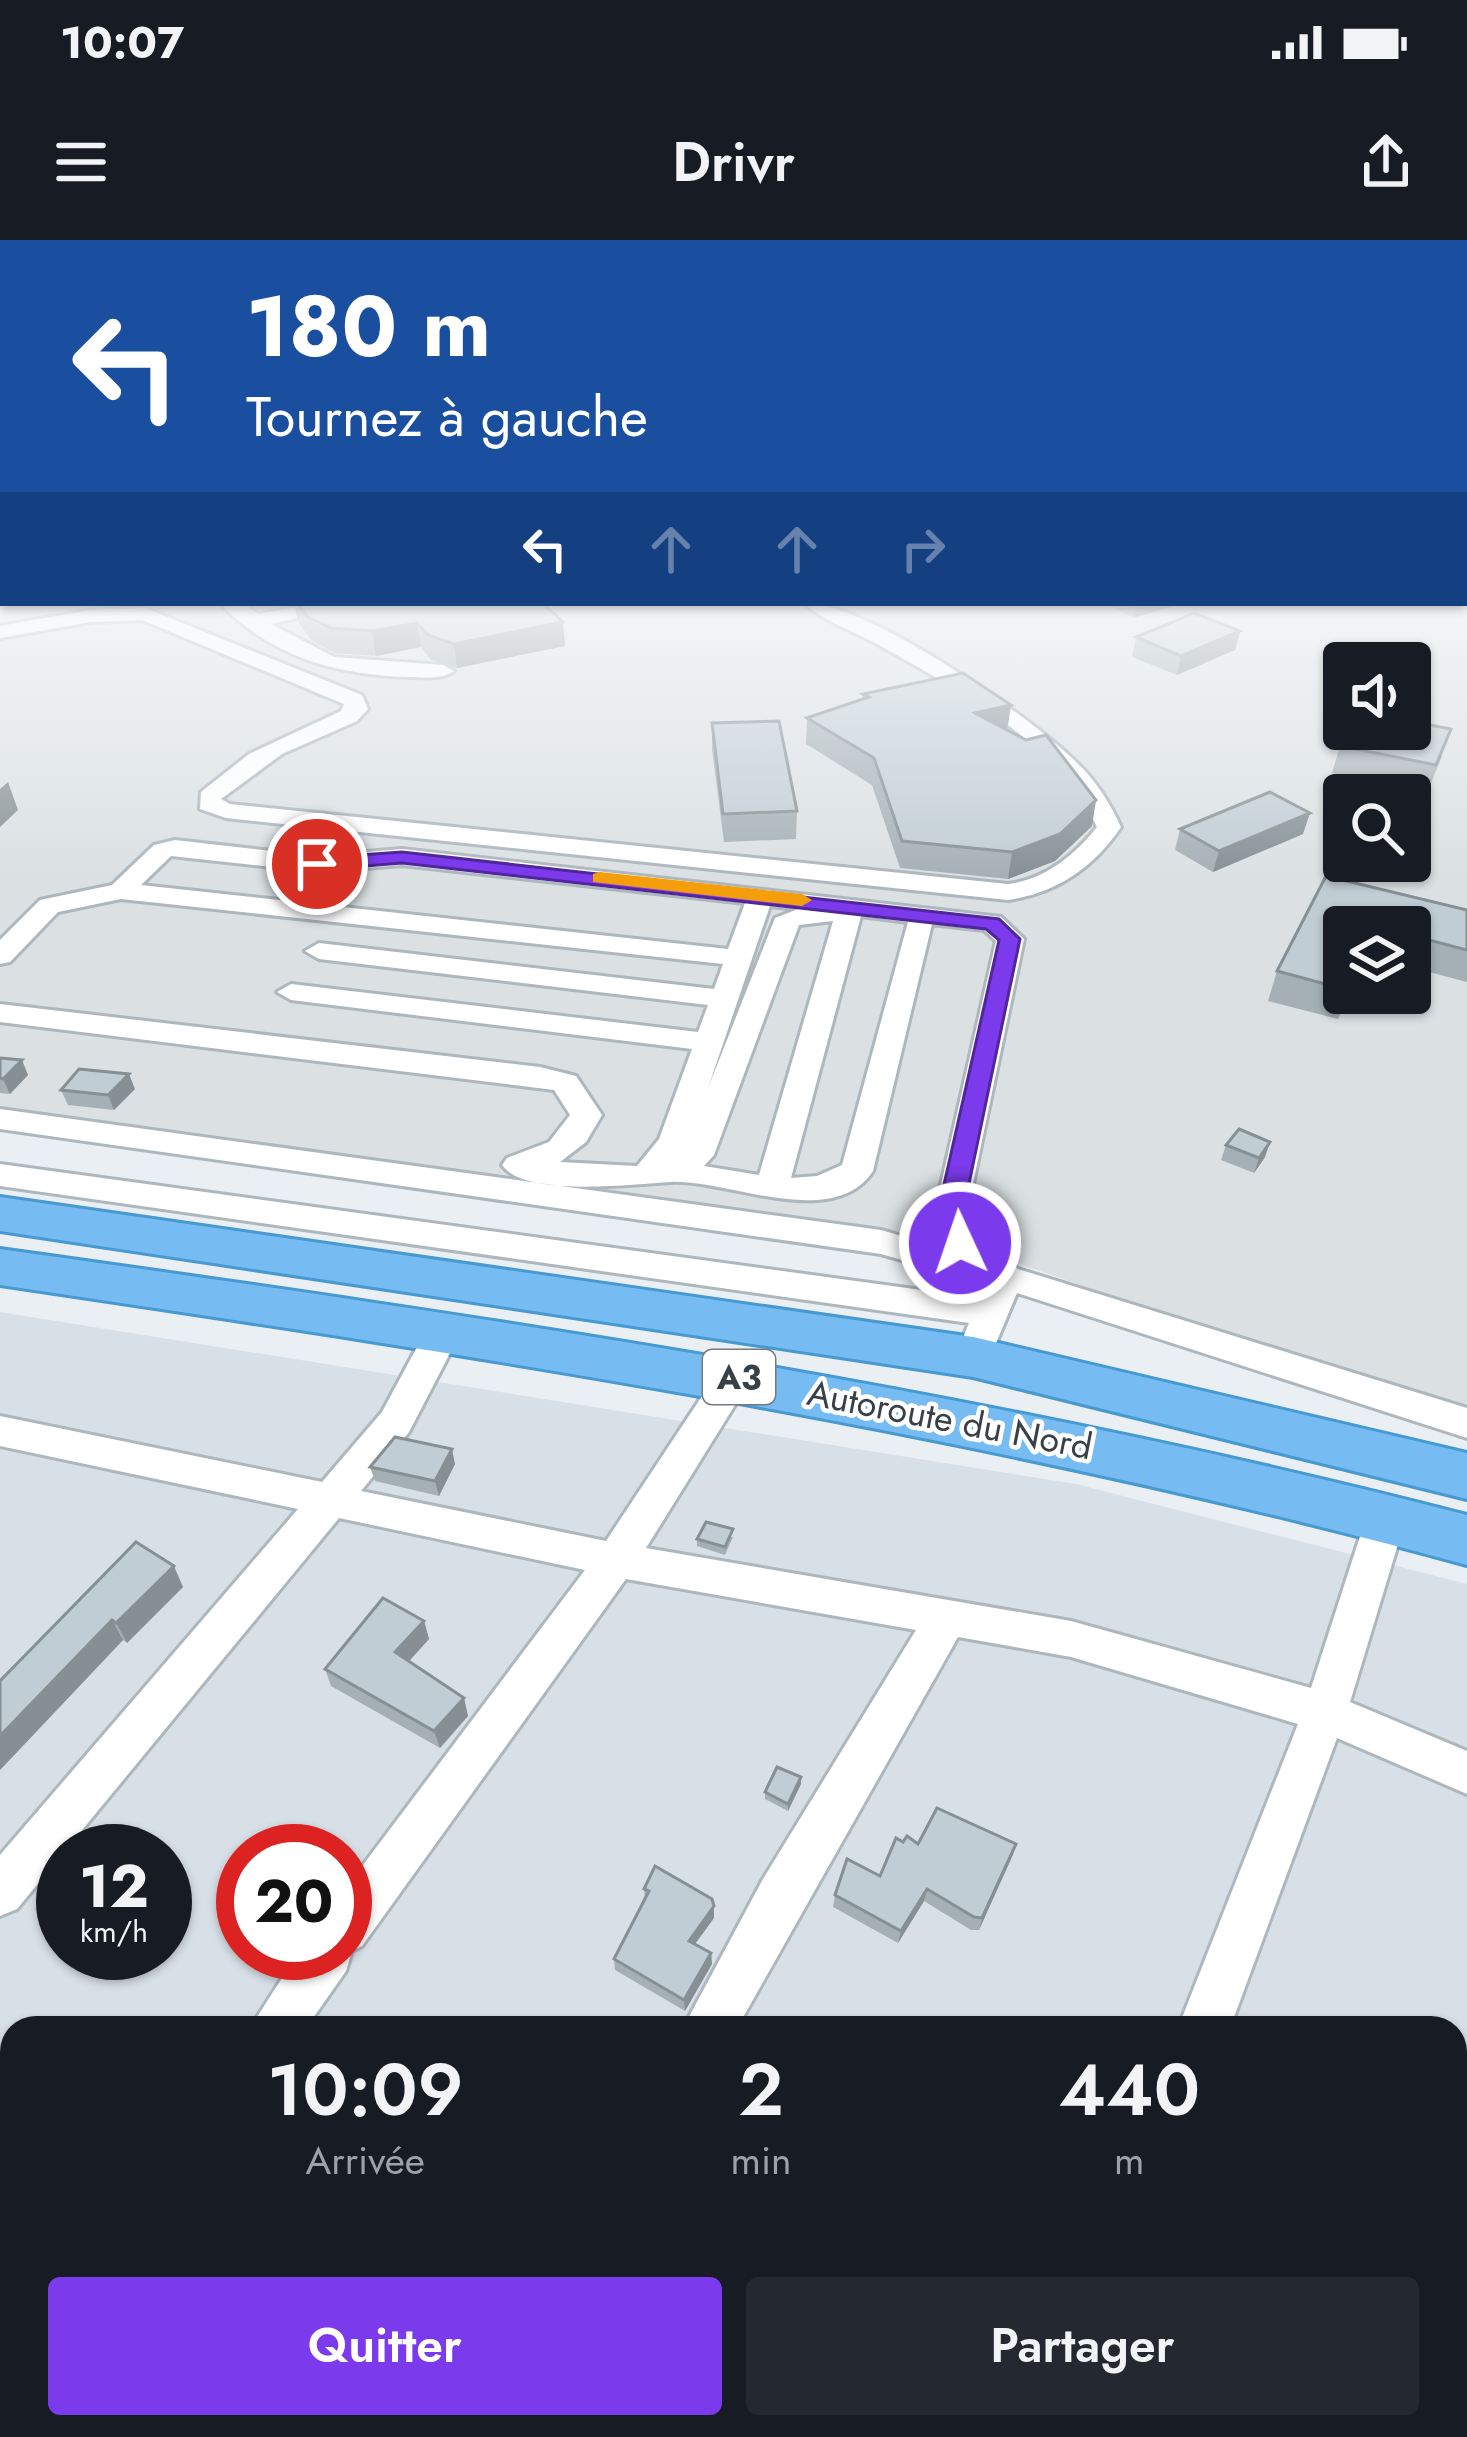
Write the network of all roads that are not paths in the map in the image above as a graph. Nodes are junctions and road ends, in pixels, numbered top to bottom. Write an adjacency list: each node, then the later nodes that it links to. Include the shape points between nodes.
1 (302, 675): 2 (street, via 345,691 357,709 259,753 209,804 1008,892 1045,883 1102,838 1105,812 1044,748)
2 (943, 675)
3 (122, 891): 4 (street, via 163,850 176,848 317,864 402,857); 5 (street); 10 (street, via 49,906)
4 (758, 906): 9 (street, via 973,919 1006,932); 11 (street)
5 (343, 916): 8 (street); 11 (street)
6 (848, 917): 7 (street); 20 (street, via 788,918 698,1155); 22 (street)
7 (919, 925): 9 (street, via 980,932); 22 (street, via 857,1171 830,1187)
8 (319, 951): 12 (street); 13 (street)
9 (1008, 951): 25 (street, via 954,1198 960,1243)
10 (0, 956)
11 (739, 958): 13 (street)
12 (291, 992): 15 (street, via 271,1022); 16 (street)
13 (724, 999): 16 (street)
14 (12, 1012): 15 (street)
15 (229, 1038): 18 (street, via 565,1083 586,1115 578,1137)
16 (709, 1042): 20 (street)
17 (0, 1119): 19 (street)
18 (504, 1168): 19 (street); 20 (street)
19 (358, 1172): 25 (street, via 816,1229)
20 (661, 1172): 22 (street)
21 (0, 1175): 27 (street, via 887,1302)
22 (772, 1184)
23 (0, 1214): 27 (highway, Autoroute du Nord / A3)
24 (0, 1267): 26 (highway, Autoroute du Nord / A3)
25 (1006, 1277): 27 (street); 29 (street)
26 (443, 1332): 28 (highway, Autoroute du Nord / A3); 32 (street, via 396,1422)
27 (982, 1334): 31 (highway, Autoroute du Nord / A3)
28 (735, 1376): 33 (highway, Autoroute du Nord / A3, via 1057,1437); 35 (street)
29 (1467, 1423)
30 (0, 1431): 32 (street)
31 (1467, 1476)
32 (332, 1501): 35 (street); 40 (street)
33 (1386, 1519): 34 (highway, Autoroute du Nord / A3); 37 (street)
34 (1467, 1540)
35 (616, 1560): 36 (street); 39 (street)
36 (948, 1616): 37 (street, via 1071,1640); 43 (street)
37 (1324, 1712): 38 (street); 44 (street)
38 (1467, 1773)
39 (372, 1891)
40 (0, 1892)
41 (309, 1980): 42 (street)
42 (284, 2016)
43 (716, 2016)
44 (1209, 2016)

